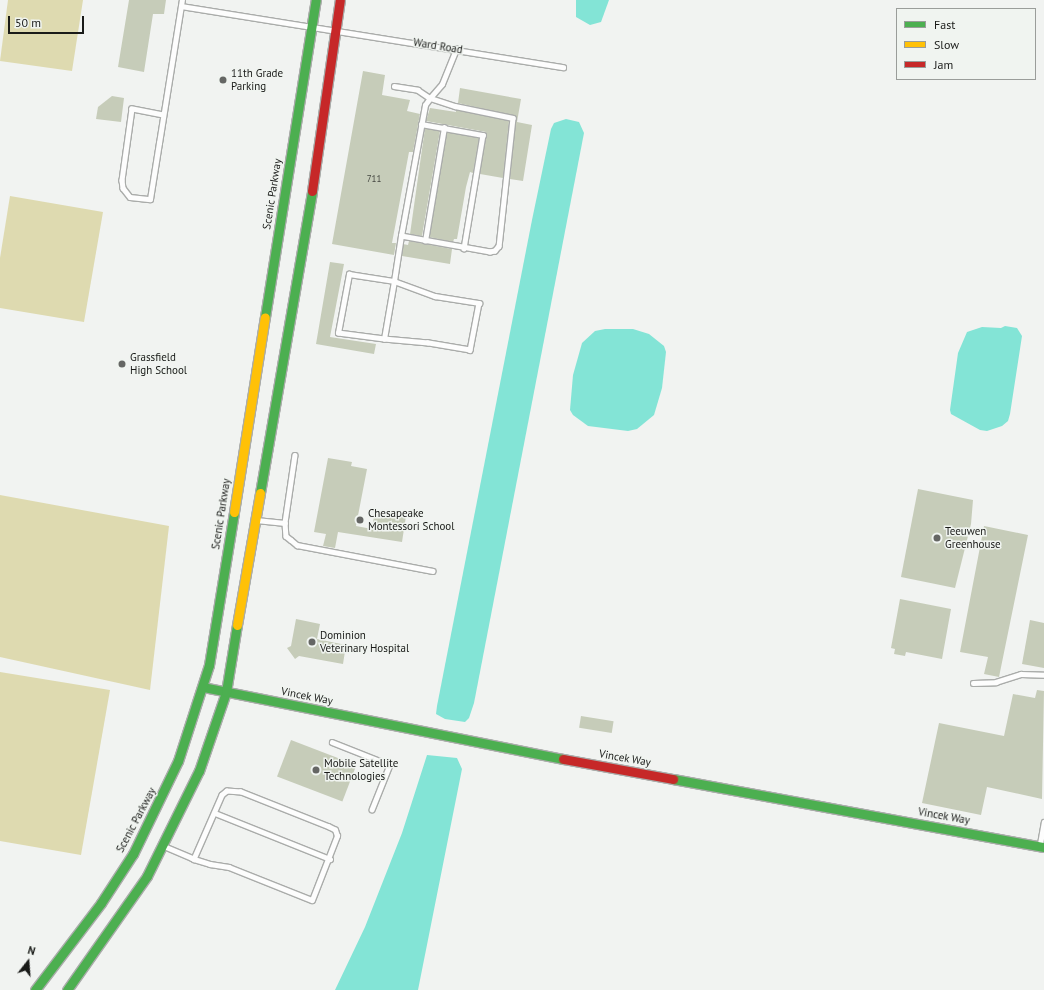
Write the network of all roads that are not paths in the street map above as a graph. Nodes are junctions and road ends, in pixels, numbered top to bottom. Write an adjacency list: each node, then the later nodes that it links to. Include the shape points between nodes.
1 (182, 0): 4 (lane)
2 (316, 0): 5 (street, Scenic Parkway)
3 (340, 0): 6 (street)
4 (181, 6): 5 (lane, Ward Road); 11 (lane)
5 (313, 25): 6 (lane, Ward Road); 25 (street, Scenic Parkway, via 229,546)
6 (336, 29): 7 (lane, Ward Road); 20 (street, via 324,118)
7 (456, 49): 8 (lane, Ward Road); 10 (lane, via 442,84)
8 (563, 67)
9 (394, 86): 10 (lane, via 418,90)
10 (430, 98): 12 (lane, via 425,105); 16 (lane, via 511,116 514,122 498,246 490,252)
11 (163, 115): 11 (lane, via 150,199 130,197 123,188 122,180 132,109)
12 (421, 124): 13 (lane); 14 (lane)
13 (444, 128): 15 (lane); 16 (lane, via 483,134)
14 (401, 236): 15 (lane); 17 (lane)
15 (425, 241): 16 (lane)
16 (464, 248)
17 (394, 281): 18 (lane); 18 (lane, via 349,274 338,333); 18 (lane, via 435,296 478,303 470,350)
18 (384, 339)
19 (295, 455): 21 (lane)
20 (255, 520): 21 (lane); 26 (street)
21 (285, 523): 22 (lane, via 286,536 297,545)
22 (432, 571)
23 (1044, 675): 24 (lane, via 1021,674 996,682)
24 (973, 683)
25 (203, 687): 26 (street, Vincek Way); 35 (street, Scenic Parkway, via 178,761 133,854 101,903)
26 (226, 692): 31 (street, via 199,771); 32 (street, Vincek Way, via 478,743)
27 (332, 742): 28 (lane, via 390,765)
28 (372, 810)
29 (215, 812): 33 (lane); 34 (lane); 34 (lane, via 222,795 235,790 329,827 335,830 337,836)
30 (1044, 822): 32 (lane)
31 (162, 846): 33 (lane); 36 (street, via 147,876)
32 (1042, 847)
33 (194, 859): 34 (lane, via 229,867 312,900)
34 (330, 859)
35 (35, 990)
36 (67, 990)

